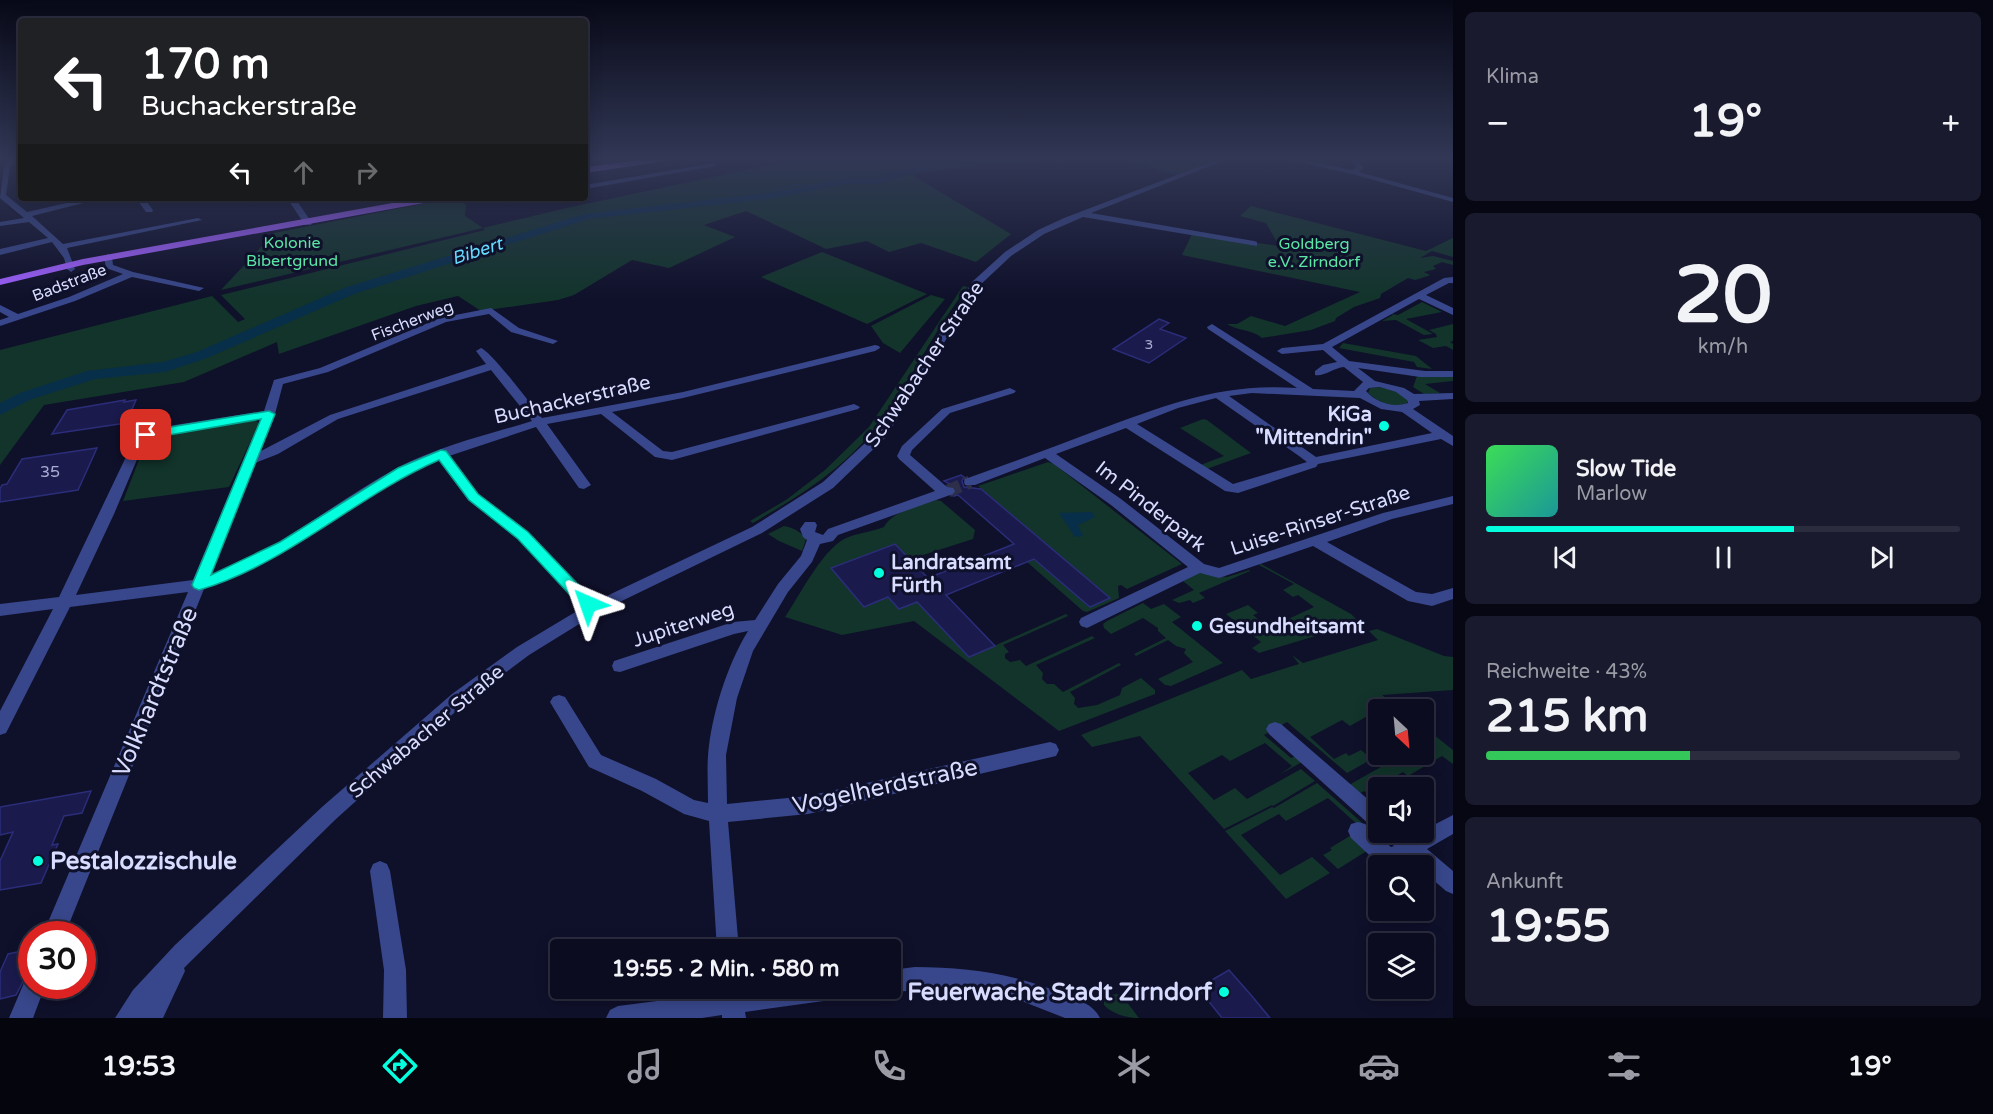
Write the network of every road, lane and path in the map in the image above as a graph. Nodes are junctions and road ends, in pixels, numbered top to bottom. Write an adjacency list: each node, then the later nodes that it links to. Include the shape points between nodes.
1 (9, 205): 9 (street)
2 (75, 205): 9 (street)
3 (145, 205): 7 (street)
4 (295, 205): 11 (street)
5 (402, 205): 11 (main road)
6 (1106, 205): 8 (street, Schwabacher Straße)
7 (149, 210)
8 (1081, 214): 14 (street); 60 (street, Schwabacher Straße, via 1028,240 989,269 963,300 882,434 828,486)
9 (29, 217): 12 (street); 13 (street)
10 (198, 220): 15 (street)
11 (308, 223): 17 (main road)
12 (0, 224)
13 (52, 239): 15 (street); 16 (street)
14 (1254, 244)
15 (61, 247): 18 (street)
16 (0, 252)
17 (108, 260): 18 (main road); 19 (street, via 109,266)
18 (70, 267): 21 (main road)
19 (131, 274): 22 (street); 26 (street, Badstraße)
20 (1453, 280): 23 (street)
21 (0, 282)
22 (199, 288)
23 (1420, 296): 25 (street); 30 (street)
24 (0, 308): 26 (street, Badstraße)
25 (1453, 312)
26 (16, 317): 27 (street, Badstraße)
27 (0, 323)
28 (1212, 327): 40 (street)
29 (553, 340): 38 (street, Fischerweg, via 516,330 491,311 443,320 324,370)
30 (1325, 347): 33 (street); 34 (street)
31 (875, 348): 48 (street, Buchackerstraße)
32 (481, 351): 35 (street)
33 (1282, 351)
34 (1346, 364): 36 (street, via 1325,368); 37 (street); 39 (street)
35 (494, 365): 50 (street); 55 (street, via 334,417 274,451)
36 (1319, 374)
37 (1453, 374)
38 (278, 382): 49 (street, Volkhardtstraße)
39 (1372, 384): 43 (street, via 1361,387); 45 (street, via 1390,386)
40 (1308, 390): 42 (street); 43 (street)
41 (1011, 391): 61 (street, via 946,411 906,449 903,456 908,463 946,491 833,532 824,539)
42 (1218, 394): 51 (street); 56 (street)
43 (1362, 395): 47 (street, via 1386,407)
44 (1453, 396): 45 (street)
45 (1412, 398): 47 (street, via 1413,405)
46 (854, 407): 48 (street, via 672,456 658,454)
47 (1405, 409): 52 (street)
48 (604, 411): 50 (street, Buchackerstraße)
49 (269, 414): 55 (street, Volkhardtstraße); 66 (street, via 156,432 139,441)
50 (539, 422): 54 (street, Buchackerstraße); 58 (street)
51 (1127, 423): 53 (street); 56 (street, via 1230,488 1276,477)
52 (1448, 439): 56 (street)
53 (1046, 453): 57 (street); 63 (street, Im Pinderpark)
54 (441, 454): 64 (street, Buchackerstraße, via 402,471 285,545); 67 (street, via 473,497 523,535)
55 (248, 460): 64 (street, Volkhardtstraße)
56 (1314, 461)
57 (970, 482)
58 (584, 485)
59 (1453, 500): 62 (street, Luise-Rinser-Straße, via 1388,516)
60 (789, 511): 61 (street); 67 (street, Schwabacher Straße, via 717,551)
61 (813, 532): 70 (street, via 807,558)
62 (1315, 541): 63 (street, Luise-Rinser-Straße, via 1219,573); 65 (street, via 1413,597 1432,600)
63 (1199, 568): 69 (street, Im Pinderpark)
64 (199, 585): 66 (street, Buchackerstraße); 84 (street, Volkhardtstraße)
65 (1453, 594)
66 (67, 600): 68 (street, Buchackerstraße); 73 (street)
67 (592, 609): 86 (street, Schwabacher Straße, via 523,651 458,699 329,813)
68 (0, 610)
69 (1087, 622)
70 (758, 627): 71 (street, Jupiterweg, via 733,628); 77 (street, via 743,654 728,698 717,755)
71 (620, 666)
72 (559, 702): 77 (street, Vogelherdstraße, via 596,761 691,808)
73 (0, 728)
74 (1275, 729): 76 (street)
75 (1050, 750): 77 (street, Vogelherdstraße, via 808,805)
76 (1368, 811)
77 (718, 814): 85 (street)
78 (1453, 824): 81 (street)
79 (1358, 831): 81 (street, via 1389,859)
80 (1405, 843): 81 (street)
81 (1411, 848): 83 (street)
82 (380, 871): 94 (street, via 394,970)
83 (1453, 884)
84 (59, 921)
85 (727, 939)
86 (183, 954): 92 (street, Schwabacher Straße); 93 (street, Schwabacher Straße)
87 (901, 980): 96 (street, via 970,978 1040,996)
88 (29, 999): 91 (street)
89 (765, 999): 90 (street)
90 (732, 1004): 95 (street)
91 (21, 1018)
92 (127, 1018)
93 (151, 1018)
94 (394, 1018)
95 (618, 1018)
96 (1088, 1018)

